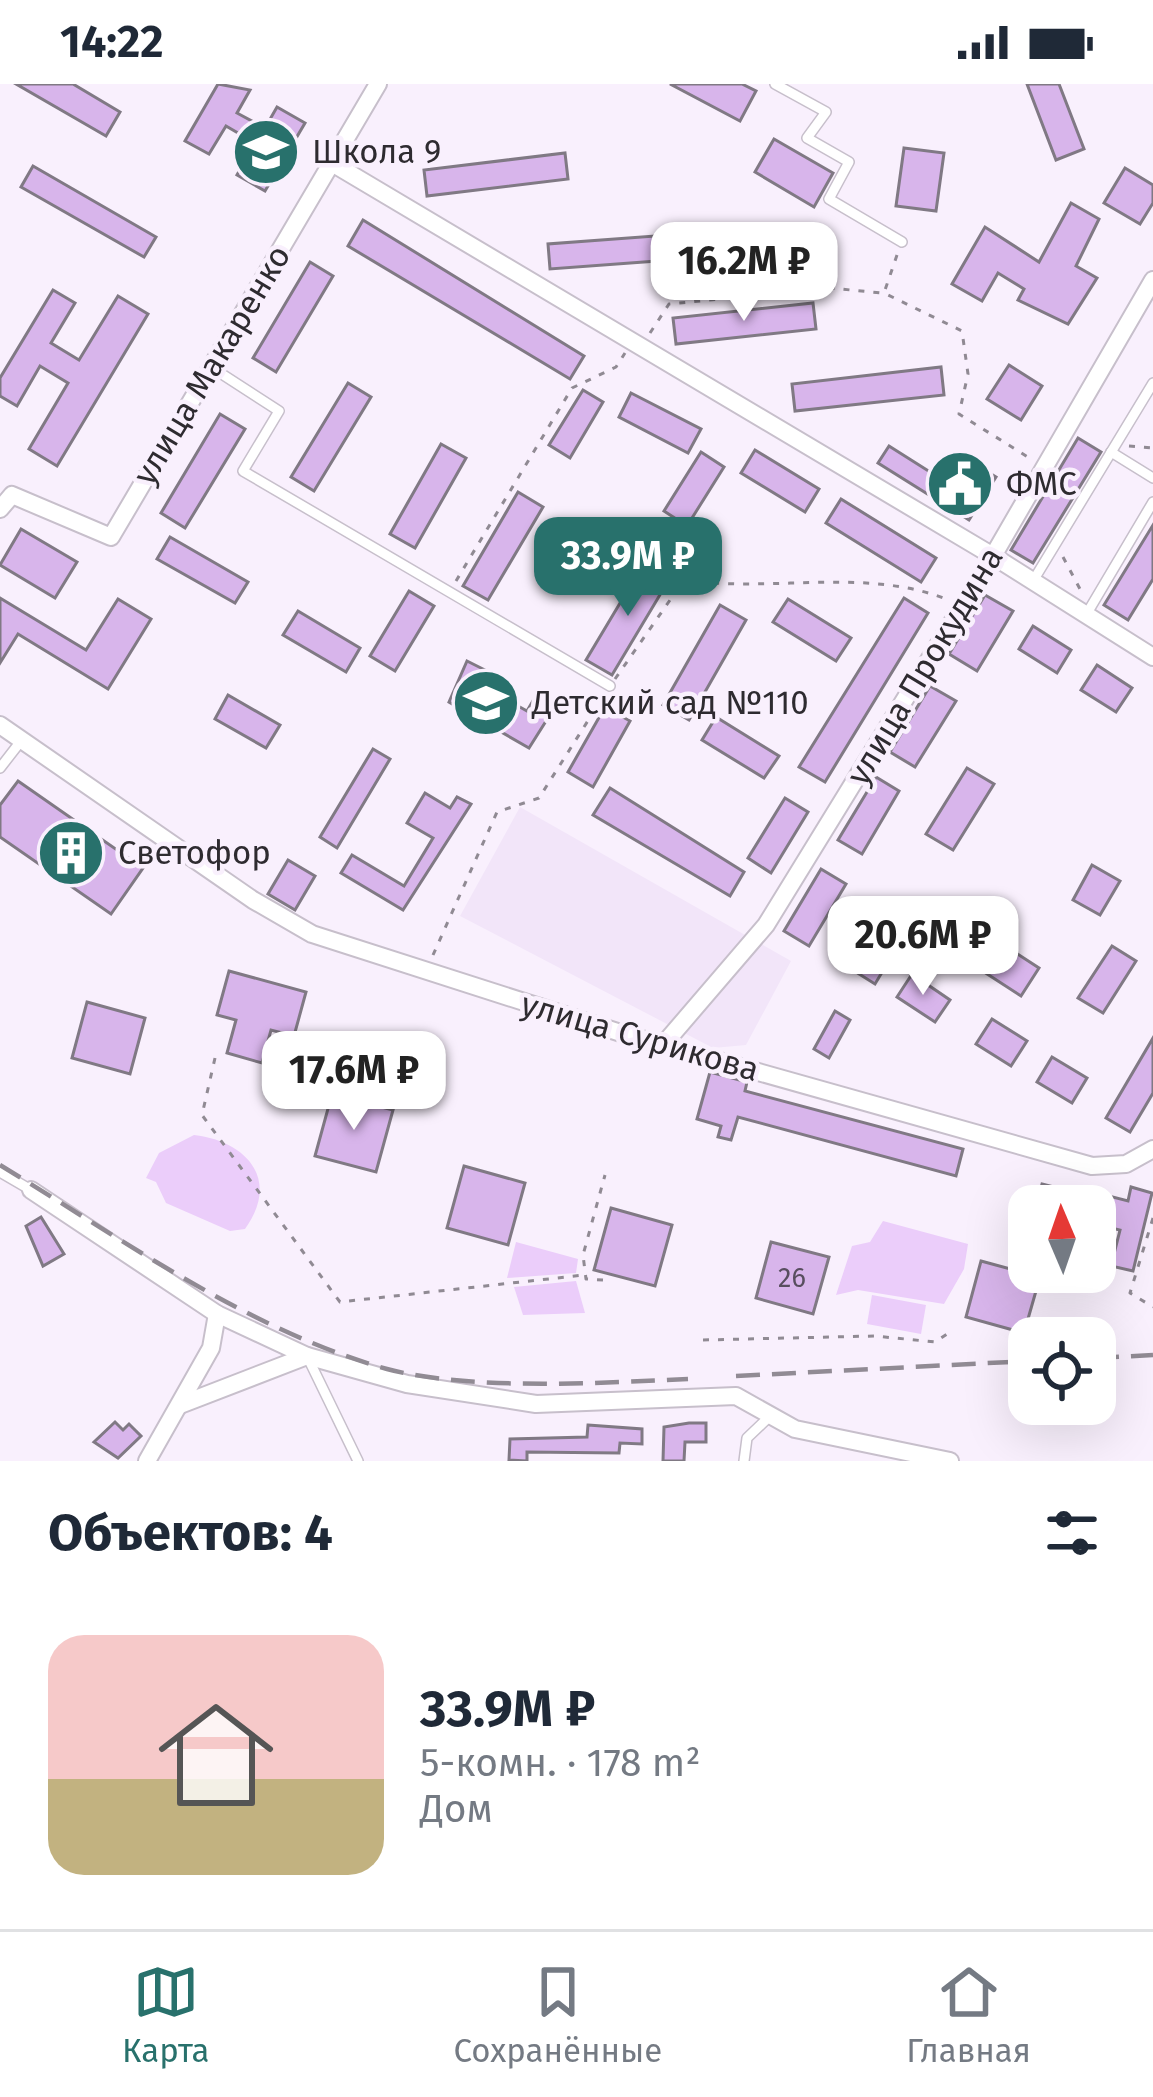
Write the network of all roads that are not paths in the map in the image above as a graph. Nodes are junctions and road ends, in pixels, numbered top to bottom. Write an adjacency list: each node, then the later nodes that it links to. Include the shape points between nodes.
1 (378, 84): 3 (street, улица Макаренко)
2 (776, 84): 4 (lane, via 826,112 807,138 849,162 829,199)
3 (332, 163): 6 (street, улица Макаренко); 12 (street)
4 (902, 242)
5 (1153, 280): 12 (street, улица Прокудина)
6 (211, 368): 11 (street, улица Макаренко, via 111,537 11,495); 16 (lane, via 279,411 243,471)
7 (1153, 382): 8 (lane)
8 (1113, 449): 9 (lane); 13 (lane)
9 (1153, 478)
10 (1153, 502): 14 (lane)
11 (0, 509)
12 (993, 556): 13 (street); 20 (street, улица Прокудина, via 766,925)
13 (1033, 581): 14 (street)
14 (1088, 612): 15 (street)
15 (1151, 653)
16 (610, 686)
17 (0, 725): 18 (street, улица Сурикова)
18 (21, 741): 19 (lane); 20 (street, улица Сурикова, via 299,928)
19 (0, 768)
20 (663, 1046): 21 (street, улица Сурикова, via 1092,1166 1126,1164)
21 (1153, 1149)
22 (0, 1172): 23 (lane)
23 (31, 1190): 24 (street)
24 (217, 1314): 25 (street); 26 (street, via 211,1348)
25 (307, 1356): 26 (street); 27 (street, via 406,1384 536,1404 736,1396); 29 (lane)
26 (179, 1405): 28 (street)
27 (768, 1418): 30 (lane, via 747,1438); 31 (street)
28 (147, 1461)
29 (358, 1461)
30 (743, 1461)
31 (950, 1461)

